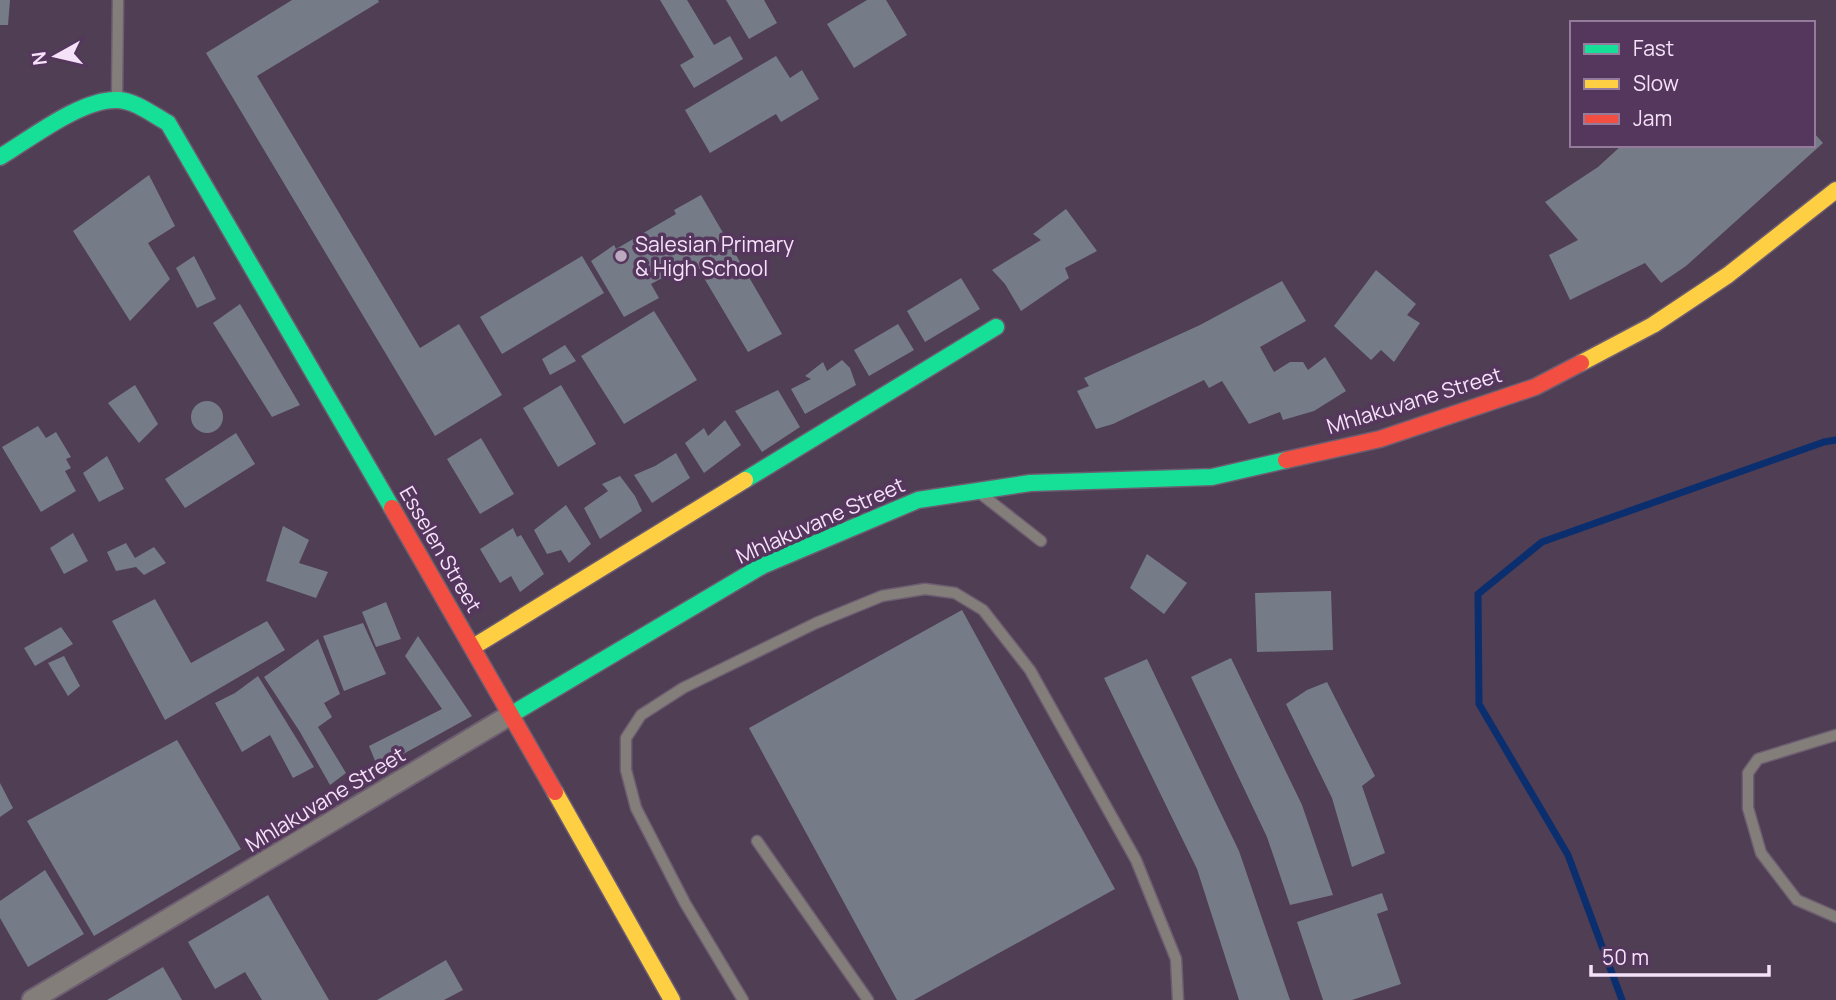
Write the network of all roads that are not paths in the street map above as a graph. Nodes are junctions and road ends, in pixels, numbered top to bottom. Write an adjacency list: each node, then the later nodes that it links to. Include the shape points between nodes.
1 (118, 0): 2 (lane)
2 (117, 100): 3 (street, via 88,105); 8 (street, Esselen Street, via 168,122)
3 (0, 157)
4 (1836, 190): 6 (street, Mhlakuvane Street, via 1728,275 1653,325 1535,387 1380,439 1212,477 1030,483)
5 (996, 327): 8 (street)
6 (978, 492): 7 (lane); 9 (street, Mhlakuvane Street, via 918,500 762,566)
7 (1041, 541)
8 (473, 647): 9 (street, Esselen Street)
9 (512, 714): 13 (street, Mhlakuvane Street); 14 (street, Esselen Street)
10 (1836, 735): 12 (lane, via 1758,759 1748,773 1748,807 1761,853 1797,900)
11 (757, 841): 16 (lane)
12 (1836, 918)
13 (32, 1000)
14 (672, 1000)
15 (743, 1000): 17 (lane, via 684,903 636,808 626,770 626,738 641,715 683,688 882,596 925,589 955,593 983,610 1030,670 1136,860 1176,959)
16 (868, 1000)
17 (1178, 1000)

